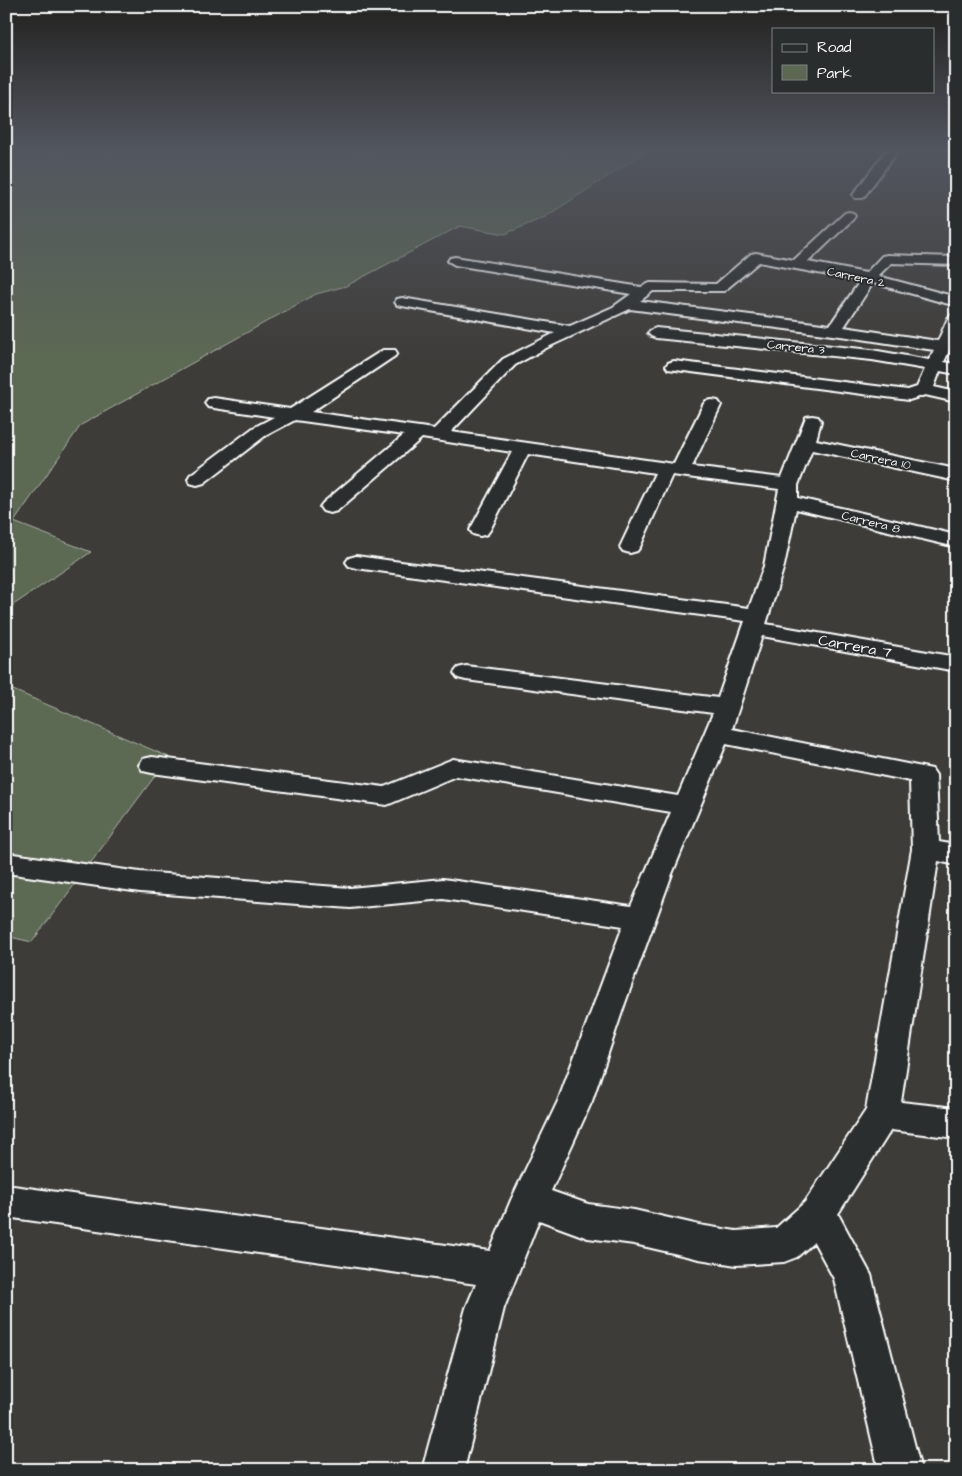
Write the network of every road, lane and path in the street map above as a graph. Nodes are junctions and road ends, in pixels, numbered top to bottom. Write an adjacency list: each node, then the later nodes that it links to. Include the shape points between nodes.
1 (844, 221): 4 (street)
2 (455, 261): 7 (street)
3 (956, 261): 5 (street, via 887,259)
4 (797, 265): 5 (street, Carrera 2); 6 (street, Carrera 2, via 756,257)
5 (868, 278): 9 (street, Carrera 2); 13 (street)
6 (719, 288): 7 (street, via 650,287); 11 (street)
7 (645, 292): 10 (street)
8 (402, 302): 14 (street)
9 (956, 302)
10 (628, 304): 11 (street); 14 (street)
11 (703, 313): 13 (street)
12 (956, 318): 16 (street)
13 (834, 330): 16 (street)
14 (572, 331): 27 (street, via 509,362)
15 (656, 333): 18 (street, Carrera 3, via 862,354)
16 (943, 347): 18 (street)
17 (389, 353): 25 (street)
18 (936, 365): 20 (street, Carrera 3); 21 (street)
19 (674, 366): 21 (street, via 882,393 909,395)
20 (956, 369)
21 (924, 390): 22 (street)
22 (956, 397)
23 (214, 403): 25 (street, Carrera 8)
24 (712, 405): 29 (street)
25 (292, 416): 26 (street, Carrera 8); 31 (street, via 260,432)
26 (418, 432): 27 (street, Carrera 8); 33 (street)
27 (438, 435): 28 (street, Carrera 8)
28 (522, 449): 29 (street, Carrera 8); 34 (street)
29 (673, 470): 32 (street, Carrera 8); 36 (street)
30 (956, 474): 32 (street, Carrera 10, via 809,432)
31 (197, 479)
32 (788, 493): 35 (street, Carrera 8); 38 (street, via 774,566)
33 (330, 507)
34 (480, 530)
35 (956, 541)
36 (630, 547)
37 (356, 562): 38 (street, Carrera 7)
38 (755, 622): 39 (street, Carrera 7); 41 (street)
39 (956, 664)
40 (466, 673): 41 (street)
41 (723, 721): 43 (street); 44 (street, via 923,775)
42 (152, 765): 43 (street, via 387,796 453,767)
43 (688, 806): 46 (street)
44 (941, 852): 47 (street)
45 (6, 863): 46 (street, via 140,882 350,898 444,889)
46 (641, 918): 49 (street, via 575,1101)
47 (882, 1114): 48 (street); 51 (street)
48 (956, 1123)
49 (529, 1200): 51 (street, via 588,1221 736,1248 784,1245); 52 (street)
50 (6, 1201): 52 (street)
51 (818, 1214): 54 (street, via 852,1275)
52 (501, 1270): 53 (street, via 485,1308)
53 (443, 1470)
54 (900, 1470)

